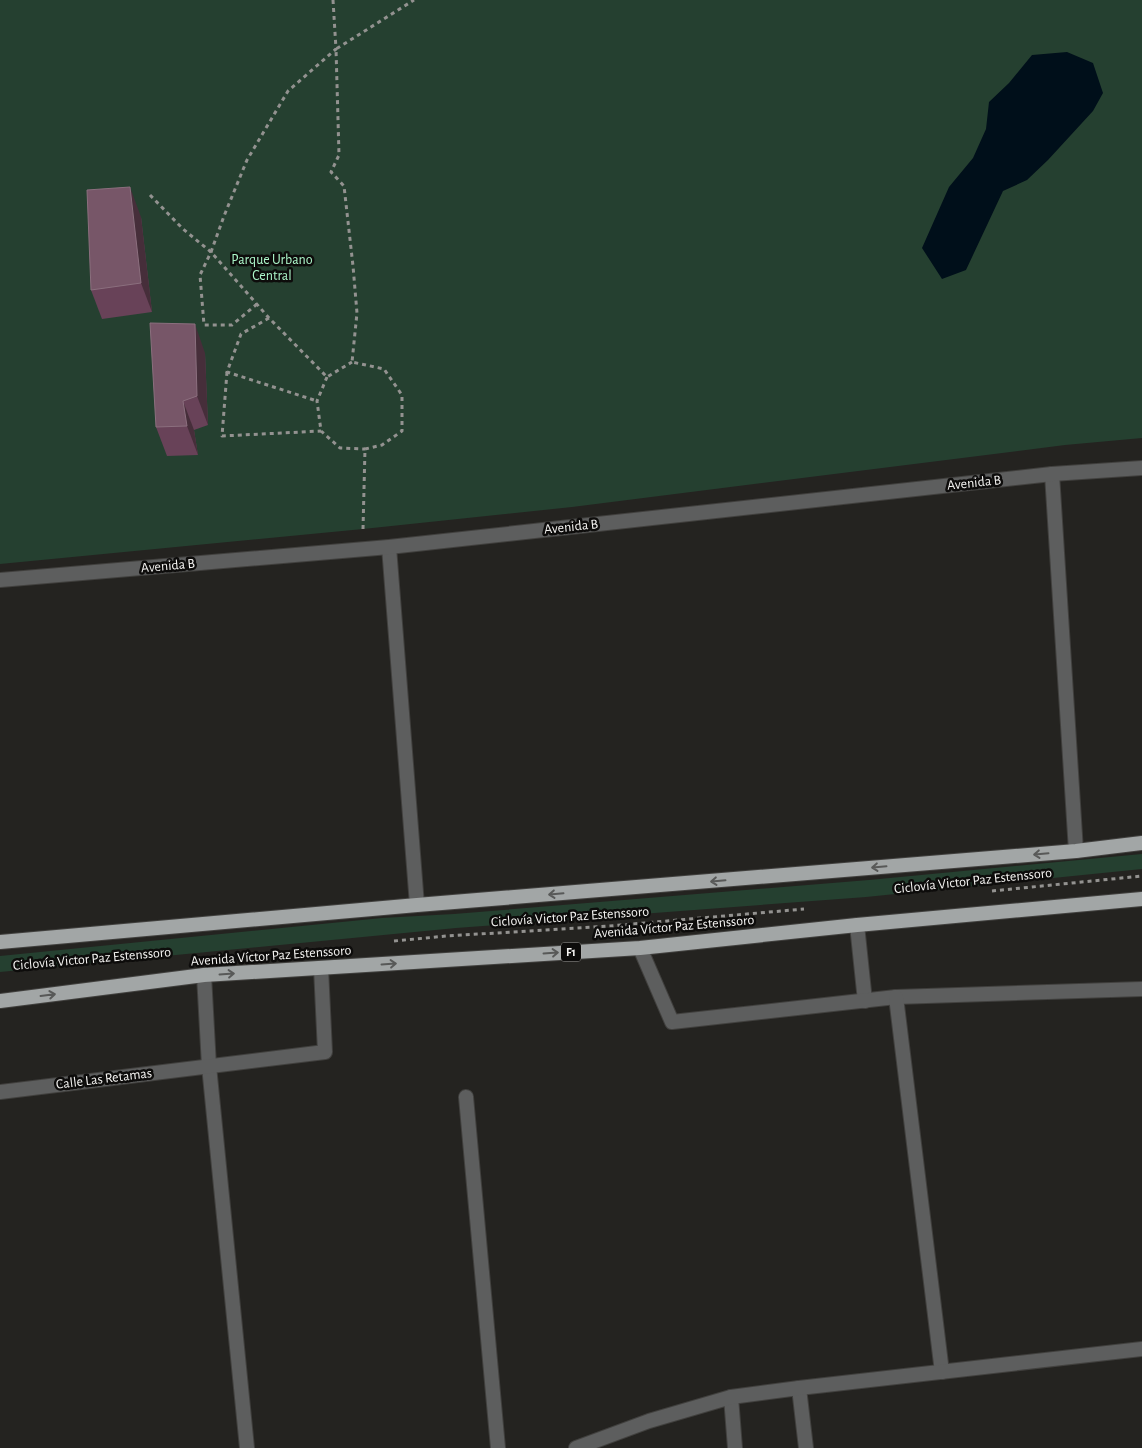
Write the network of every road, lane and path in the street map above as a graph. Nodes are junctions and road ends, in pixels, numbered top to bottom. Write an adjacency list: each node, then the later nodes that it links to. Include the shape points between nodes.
1 (333, 0): 3 (path)
2 (414, 0): 3 (path)
3 (336, 49): 5 (path, via 288,91 246,160); 8 (path, via 340,155 331,172 344,186 354,266 357,313)
4 (150, 195): 5 (path)
5 (211, 252): 6 (path); 6 (path, via 200,275 204,325 232,325)
6 (257, 304): 7 (path)
7 (269, 318): 9 (path, via 241,334); 10 (path)
8 (352, 362): 10 (path); 13 (path, via 384,368 402,395 402,431)
9 (227, 372): 11 (path); 12 (path, via 222,436)
10 (327, 378): 11 (path)
11 (317, 401): 12 (path)
12 (322, 431): 13 (path, via 340,448)
13 (365, 450): 16 (path)
14 (1142, 468): 15 (street, Avenida B)
15 (1052, 474): 17 (street, Avenida B); 20 (street)
16 (362, 529)
17 (389, 547): 18 (street, Avenida B); 24 (street)
18 (0, 580)
19 (1142, 843): 20 (highway)
20 (1076, 851): 24 (highway, one-way to 24)
21 (1142, 876): 22 (path, Ciclovía Victor Paz Estenssoro)
22 (985, 891)
23 (1142, 899): 26 (highway, Avenida Víctor Paz Estenssoro / F1)
24 (417, 905): 27 (highway)
25 (807, 908): 28 (path, Ciclovía Victor Paz Estenssoro)
26 (858, 925): 29 (highway, Avenida Víctor Paz Estenssoro / F1); 35 (street)
27 (0, 942)
28 (387, 942)
29 (640, 948): 30 (highway, Avenida Víctor Paz Estenssoro / F1, one-way to 29); 35 (street, via 672,1022)
30 (321, 968): 31 (highway, Avenida Víctor Paz Estenssoro / F1, one-way to 30); 36 (street, Calle Las Retamas, via 325,1052)
31 (204, 976): 34 (highway, Avenida Víctor Paz Estenssoro / F1, one-way to 31); 36 (street)
32 (1142, 989): 33 (street)
33 (896, 997): 35 (street); 40 (street)
34 (0, 1001)
35 (865, 1001)
36 (209, 1066): 37 (street, Calle Las Retamas); 43 (street)
37 (0, 1092)
38 (466, 1097): 44 (street)
39 (1142, 1349): 40 (street)
40 (942, 1372): 41 (street)
41 (799, 1388): 42 (street); 47 (street)
42 (731, 1397): 45 (street, via 649,1421); 46 (street)
43 (247, 1448)
44 (498, 1448)
45 (576, 1448)
46 (735, 1448)
47 (806, 1448)

